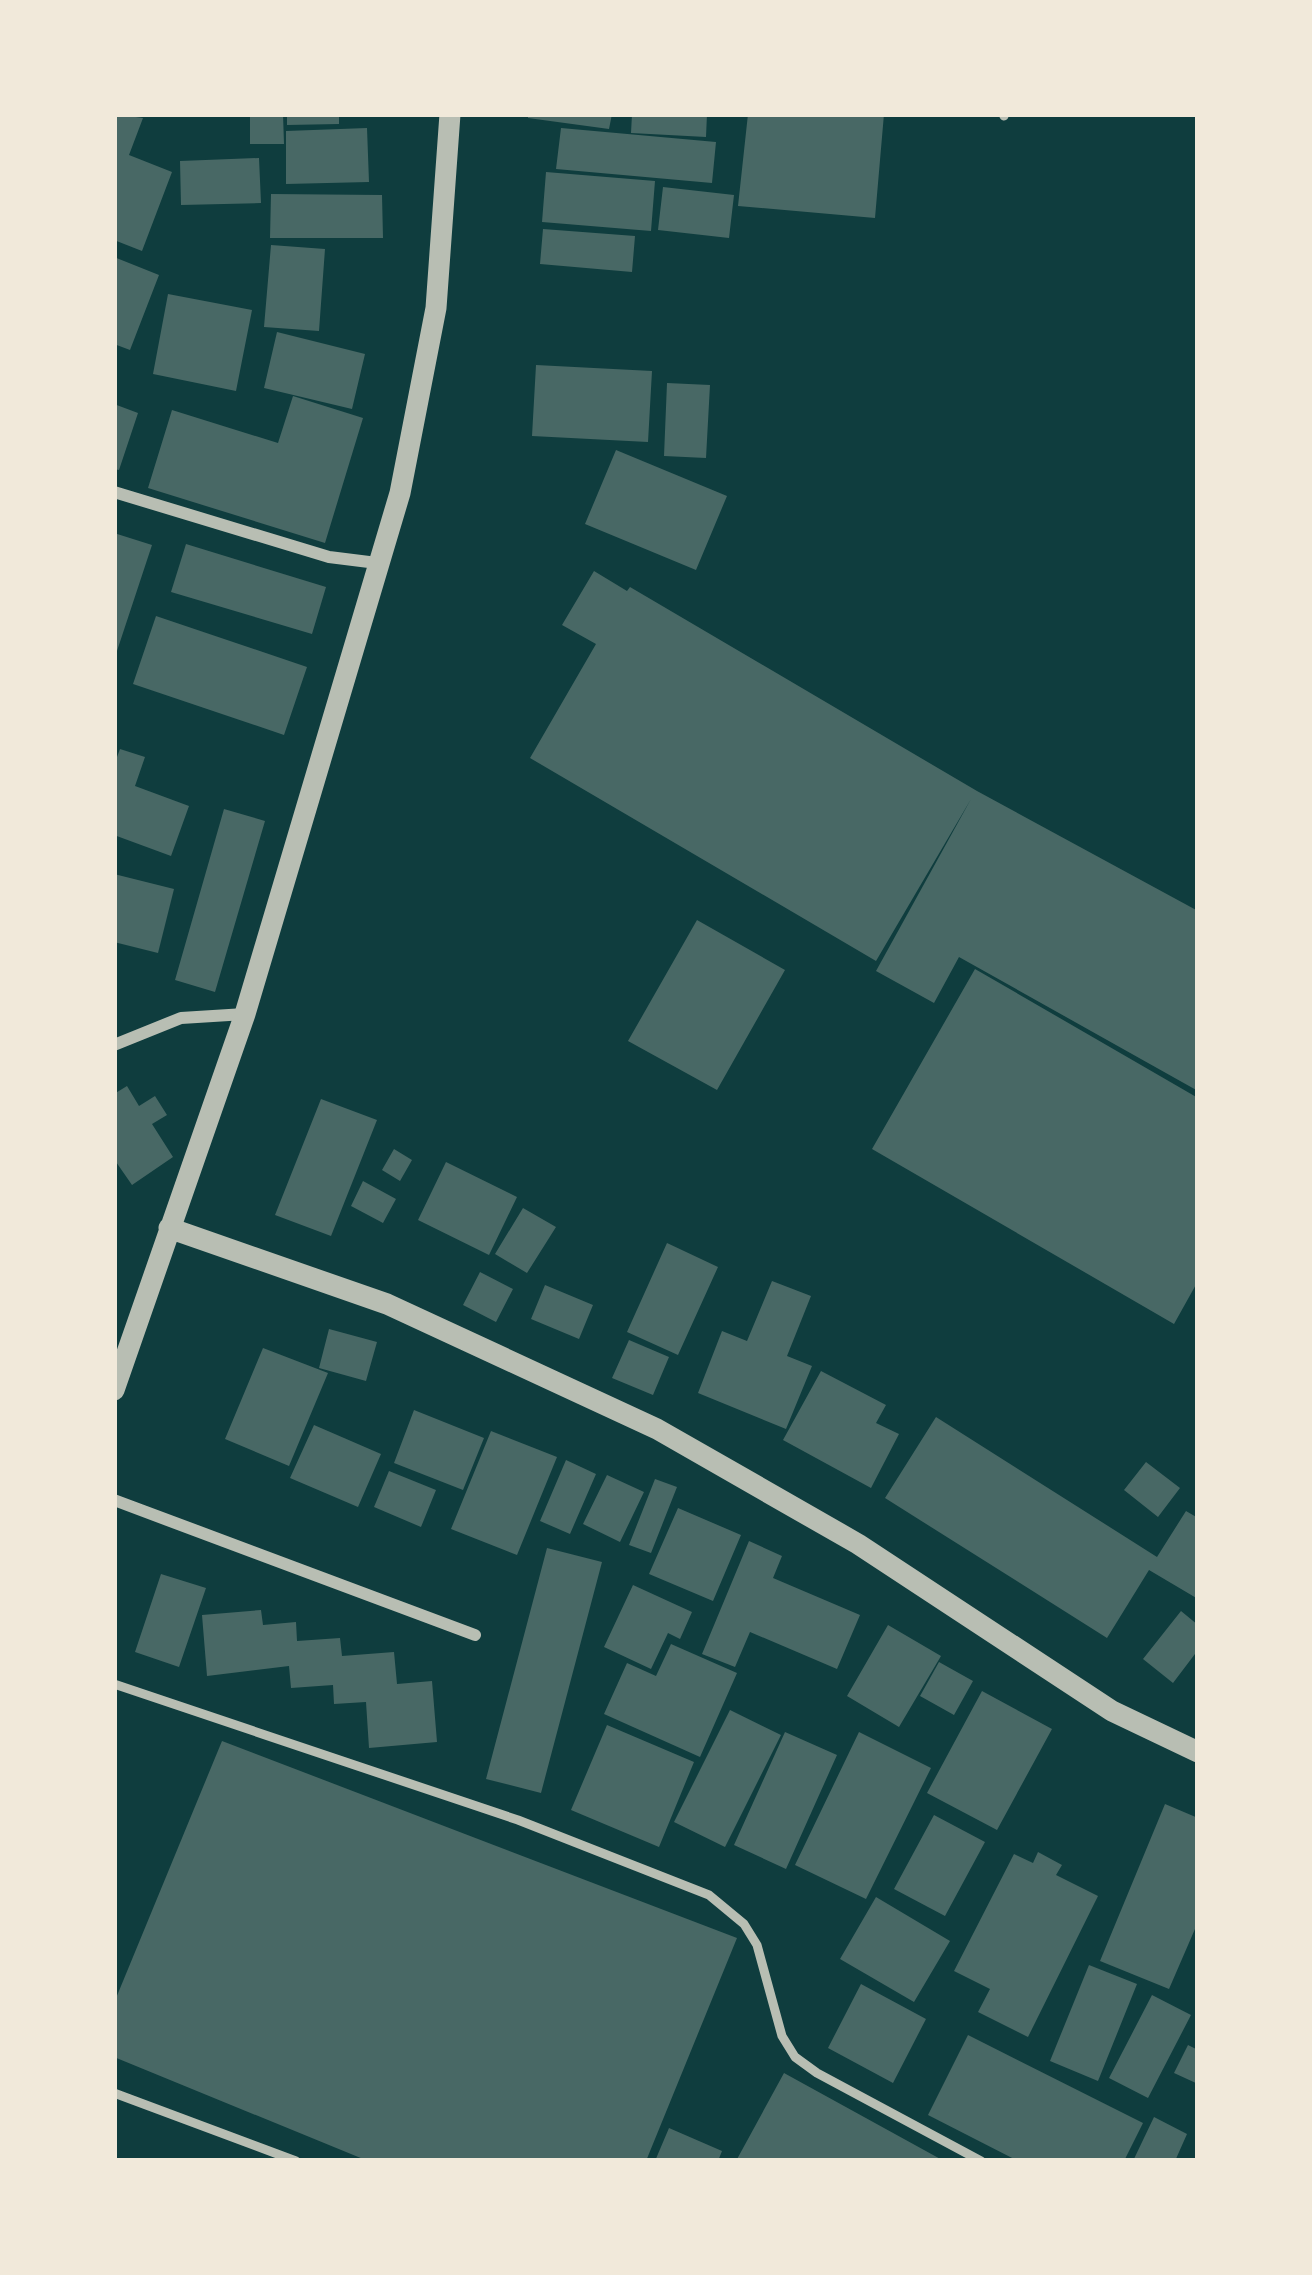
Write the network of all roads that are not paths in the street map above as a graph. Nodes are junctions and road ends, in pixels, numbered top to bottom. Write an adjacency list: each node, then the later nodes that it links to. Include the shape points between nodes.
1 (450, 114): 3 (street, via 436,308 400,493)
2 (114, 491): 3 (street, via 329,557)
3 (377, 563): 4 (street)
4 (244, 1014): 5 (street, via 181,1018); 6 (street)
5 (114, 1045)
6 (169, 1228): 7 (street); 11 (street, via 387,1304 657,1429 858,1544 1112,1711)
7 (114, 1390)
8 (114, 1500): 9 (street)
9 (475, 1635)
10 (114, 1684): 14 (lane, via 518,1820 709,1895 757,1945 795,2056)
11 (1198, 1753)
12 (114, 2093): 13 (lane)
13 (296, 2161)
14 (981, 2161)

